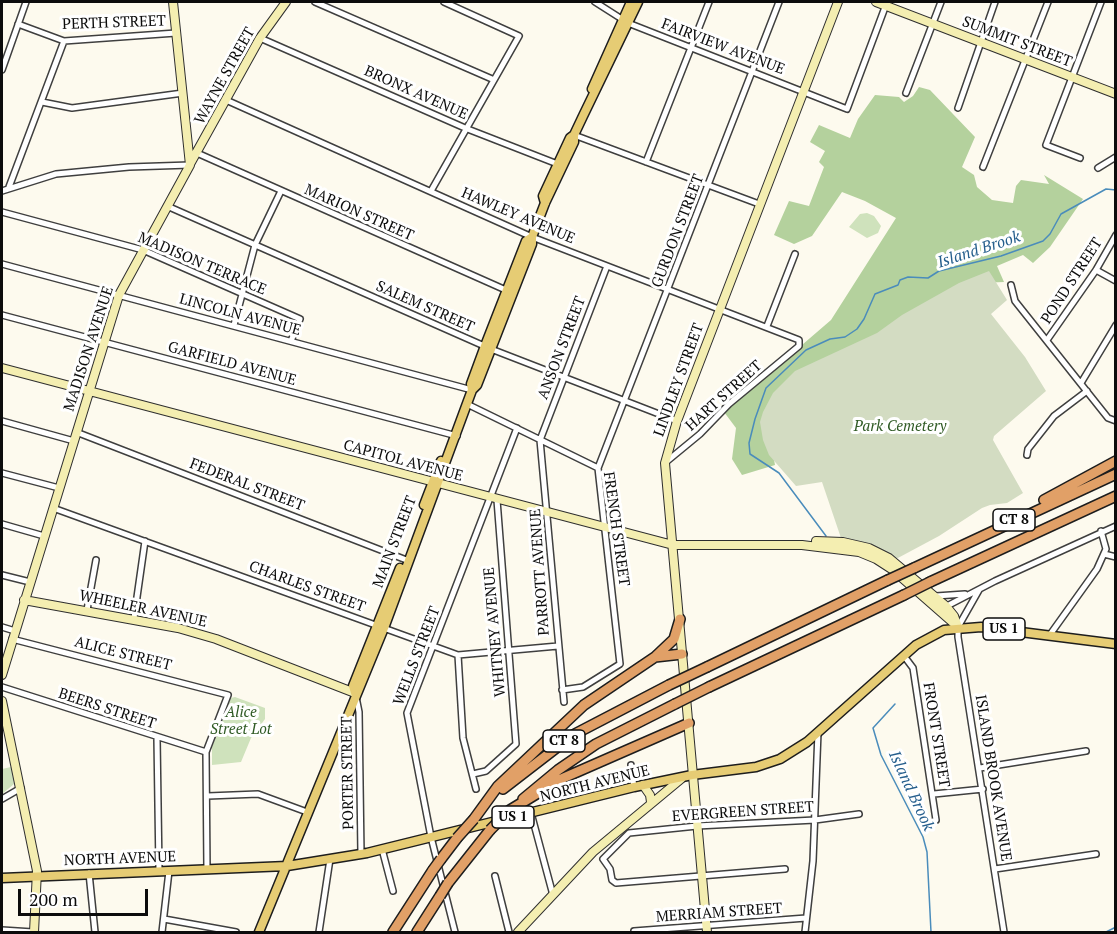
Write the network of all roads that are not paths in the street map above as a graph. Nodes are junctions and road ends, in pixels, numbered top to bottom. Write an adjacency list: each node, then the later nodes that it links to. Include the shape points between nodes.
1 (26, 2): 20 (street)
2 (173, 2): 21 (main road)
3 (286, 2): 22 (main road, WAYNE STREET)
4 (315, 2): 30 (street)
5 (444, 2): 30 (street, via 519,36)
6 (595, 2): 18 (street, FAIRVIEW AVENUE)
7 (631, 2): 18 (main road, MAIN STREET)
8 (638, 2): 18 (main road, MAIN STREET)
9 (709, 2): 25 (street)
10 (779, 2): 28 (street, GURDON STREET)
11 (838, 2): 31 (main road, LINDLEY STREET)
12 (876, 2): 17 (main road, SUMMIT STREET)
13 (941, 2): 19 (street)
14 (995, 2): 24 (street)
15 (1048, 2): 26 (street)
16 (1101, 2): 29 (street)
17 (886, 3): 19 (main road, SUMMIT STREET); 31 (street, FAIRVIEW AVENUE, via 847,109)
18 (625, 22): 25 (street, FAIRVIEW AVENUE); 39 (main road, MAIN STREET)
19 (932, 23): 24 (main road, SUMMIT STREET); 33 (street)
20 (18, 24): 23 (street, PERTH STREET); 27 (street)
21 (176, 33): 23 (street, PERTH STREET); 32 (main road)
22 (260, 38): 35 (main road, WAYNE STREET); 38 (street, BRONX AVENUE)
23 (64, 40): 36 (street)
24 (979, 41): 26 (main road, SUMMIT STREET); 37 (street)
25 (691, 48): 28 (street, FAIRVIEW AVENUE); 43 (street)
26 (1025, 59): 29 (main road, SUMMIT STREET); 46 (street)
27 (2, 70)
28 (751, 72): 31 (street, FAIRVIEW AVENUE); 48 (street, GURDON STREET)
29 (1072, 77): 34 (main road, SUMMIT STREET); 42 (street, via 1046,145)
30 (492, 79): 38 (street)
31 (802, 90): 53 (main road, LINDLEY STREET)
32 (183, 93): 36 (street, via 72,108); 44 (main road)
33 (906, 93)
34 (1116, 94)
35 (226, 100): 40 (main road, WAYNE STREET); 52 (street, HAWLEY AVENUE)
36 (42, 102): 49 (street)
37 (958, 108)
38 (465, 128): 45 (street, BRONX AVENUE); 52 (street)
39 (574, 135): 43 (street); 45 (main road, MAIN STREET)
40 (197, 153): 44 (main road, WAYNE STREET); 51 (street, MARION STREET)
41 (1116, 157): 47 (street)
42 (1080, 158)
43 (646, 162): 48 (street)
44 (190, 165): 49 (street, via 65,173); 54 (main road, MADISON AVENUE)
45 (560, 166): 57 (main road, MAIN STREET, via 543,196 545,203)
46 (983, 167)
47 (1098, 168)
48 (708, 186): 53 (street); 66 (street, GURDON STREET)
49 (9, 187): 50 (street)
50 (2, 191)
51 (281, 191): 58 (street); 67 (street, MARION STREET)
52 (431, 191): 57 (street, HAWLEY AVENUE)
53 (759, 204): 70 (main road, LINDLEY STREET)
54 (167, 206): 58 (street, SALEM STREET); 59 (main road, MADISON AVENUE)
55 (2, 212): 59 (street, MADISON TERRACE)
56 (1116, 235): 63 (street, POND STREET)
57 (532, 237): 62 (street, HAWLEY AVENUE); 67 (main road, MAIN STREET)
58 (255, 245): 68 (street); 79 (street, SALEM STREET)
59 (143, 250): 68 (street, MADISON TERRACE); 69 (main road, MADISON AVENUE)
60 (795, 254): 74 (street)
61 (2, 264): 69 (street, LINCOLN AVENUE)
62 (607, 266): 66 (street, HAWLEY AVENUE); 81 (street, ANSON STREET)
63 (1096, 270): 64 (street); 75 (street, POND STREET)
64 (1116, 281)
65 (1011, 285): 75 (street, via 1015,301)
66 (668, 289): 70 (street, HAWLEY AVENUE); 86 (street, GURDON STREET)
67 (510, 292): 79 (main road, MAIN STREET)
68 (243, 294): 72 (street); 76 (street, MADISON TERRACE, via 300,319)
69 (119, 295): 72 (street, LINCOLN AVENUE); 77 (main road, MADISON AVENUE)
70 (720, 309): 74 (street, HAWLEY AVENUE); 89 (main road, LINDLEY STREET)
71 (2, 315): 77 (street, GARFIELD AVENUE)
72 (234, 325): 76 (street, LINCOLN AVENUE)
73 (1116, 325): 82 (street)
74 (767, 326): 78 (street, HAWLEY AVENUE, via 799,340)
75 (1047, 340): 82 (street)
76 (291, 341): 83 (street, LINCOLN AVENUE)
77 (104, 343): 85 (main road, MADISON AVENUE); 93 (street, GARFIELD AVENUE)
78 (799, 346): 98 (street, HART STREET)
79 (488, 347): 81 (street, SALEM STREET); 83 (main road, MAIN STREET)
80 (2, 368): 85 (main road, CAPITOL AVENUE)
81 (563, 377): 86 (street, SALEM STREET); 94 (street, ANSON STREET)
82 (1081, 383): 84 (street)
83 (472, 390): 87 (main road, MAIN STREET)
84 (1087, 391): 90 (street, via 1108,418); 96 (street, via 1054,416)
85 (89, 392): 92 (main road, MADISON AVENUE); 102 (main road, CAPITOL AVENUE)
86 (624, 400): 89 (street, SALEM STREET); 99 (street, GURDON STREET)
87 (467, 404): 91 (street, FRENCH STREET); 93 (main road, MAIN STREET)
88 (2, 421): 95 (street)
89 (677, 421): 98 (main road, LINDLEY STREET)
90 (1116, 421)
91 (517, 428): 94 (street, FRENCH STREET); 105 (street, WELLS STREET)
92 (76, 432): 95 (main road, MADISON AVENUE); 122 (street, FEDERAL STREET)
93 (454, 436): 102 (main road, MAIN STREET)
94 (540, 440): 99 (street, FRENCH STREET); 108 (street, PARROTT AVENUE)
95 (74, 441): 103 (main road, MADISON AVENUE)
96 (1027, 455)
97 (1116, 461): 110 (highway)
98 (665, 463): 117 (main road, LINDLEY STREET)
99 (598, 468): 113 (street, FRENCH STREET)
100 (2, 473): 103 (street)
101 (1116, 474): 110 (highway, CT 8)
102 (435, 484): 105 (main road, CAPITOL AVENUE); 122 (main road, MAIN STREET)
103 (59, 488): 106 (main road, MADISON AVENUE)
104 (1116, 496): 169 (highway, CT 8, bridge, via 675,704 583,752)
105 (494, 499): 107 (street, WELLS STREET); 108 (main road, CAPITOL AVENUE); 109 (street, WHITNEY AVENUE)
106 (53, 508): 115 (main road, MADISON AVENUE); 116 (street, CHARLES STREET)
107 (485, 512): 109 (street); 138 (street, WELLS STREET)
108 (548, 512): 113 (main road, CAPITOL AVENUE); 139 (street, PARROTT AVENUE)
109 (498, 518): 140 (street, WHITNEY AVENUE)
110 (1017, 518): 173 (highway, CT 8, bridge, via 601,719 560,744 510,783)
111 (2, 524): 115 (street)
112 (1116, 525): 114 (street)
113 (606, 528): 117 (main road, CAPITOL AVENUE); 147 (street, FRENCH STREET, via 620,664 583,687)
114 (1101, 531): 119 (street, via 1106,545); 125 (street)
115 (44, 536): 124 (main road, MADISON AVENUE)
116 (145, 541): 130 (street); 132 (street, CHARLES STREET)
117 (673, 545): 118 (main road, CAPITOL AVENUE); 131 (main road, LINDLEY STREET)
118 (802, 545): 126 (main road, CAPITOL AVENUE, via 812,541 843,542 869,548 890,558); 128 (main road, CAPITOL AVENUE, via 839,548 876,559)
119 (1104, 554): 120 (street); 136 (street)
120 (1116, 557)
121 (96, 560): 129 (street)
122 (406, 560): 132 (main road, MAIN STREET)
123 (2, 575): 124 (street)
124 (30, 582): 127 (main road, MADISON AVENUE)
125 (978, 590): 126 (street, via 951,597); 128 (street); 134 (street)
126 (932, 595): 128 (main road, CAPITOL AVENUE)
127 (24, 600): 129 (main road, WHEELER AVENUE); 135 (main road, MADISON AVENUE)
128 (942, 609): 134 (main road, CAPITOL AVENUE, via 954,616)
129 (87, 610): 130 (main road, WHEELER AVENUE)
130 (134, 618): 148 (main road, WHEELER AVENUE, via 216,639)
131 (680, 619): 141 (main road, LINDLEY STREET); 144 (highway, via 675,639)
132 (381, 626): 138 (street, CHARLES STREET); 148 (main road, MAIN STREET, via 353,686)
133 (2, 627): 135 (street, ALICE STREET)
134 (958, 627): 136 (main road, NORTH AVENUE / US 1); 143 (main road, NORTH AVENUE / US 1, via 931,636); 157 (street, ISLAND BROOK AVENUE)
135 (13, 635): 145 (main road, MADISON AVENUE); 155 (street, ALICE STREET, via 228,695)
136 (1049, 636): 137 (main road, NORTH AVENUE / US 1)
137 (1116, 644)
138 (433, 646): 142 (street, CHARLES STREET); 177 (street, WELLS STREET, via 407,713)
139 (558, 646): 140 (street, CHARLES STREET); 147 (street, PARROTT AVENUE)
140 (509, 650): 142 (street, CHARLES STREET); 158 (street, WHITNEY AVENUE, via 516,744 486,771)
141 (682, 654): 144 (highway); 151 (main road, LINDLEY STREET)
142 (458, 655): 158 (street, via 464,738)
143 (904, 656): 152 (main road, NORTH AVENUE / US 1); 165 (street, FRONT STREET, via 913,668)
144 (655, 657): 173 (highway, via 578,710 498,786)
145 (2, 675)
146 (2, 687): 153 (street, BEERS STREET)
147 (562, 690): 150 (street, PARROTT AVENUE)
148 (355, 693): 170 (main road, MAIN STREET); 179 (street, PORTER STREET, via 359,712)
149 (2, 701): 162 (main road)
150 (564, 702)
151 (689, 723): 159 (main road, LINDLEY STREET); 169 (highway, via 561,779)
152 (818, 732): 159 (main road, NORTH AVENUE / US 1, via 795,751 764,765); 174 (street)
153 (157, 738): 155 (street, BEERS STREET); 186 (street)
154 (1086, 751): 157 (street)
155 (206, 752): 166 (street)
156 (631, 765): 161 (street)
157 (980, 768): 164 (street, ISLAND BROOK AVENUE)
158 (473, 774): 163 (street)
159 (692, 775): 160 (main road, NORTH AVENUE / US 1); 176 (main road, LINDLEY STREET)
160 (681, 778): 161 (main road, NORTH AVENUE / US 1); 168 (main road)
161 (639, 786): 168 (main road, via 650,795); 171 (main road, NORTH AVENUE / US 1)
162 (21, 788): 167 (street); 189 (main road)
163 (476, 789)
164 (983, 789): 165 (street); 184 (street, ISLAND BROOK AVENUE)
165 (934, 794): 175 (street, FRONT STREET)
166 (208, 796): 170 (street, via 258,794); 185 (street)
167 (2, 799)
168 (651, 802): 194 (main road, via 593,852)
169 (510, 810): 207 (highway, CT 8, bridge, via 448,883)
170 (307, 812): 182 (main road, MAIN STREET)
171 (531, 813): 177 (main road, NORTH AVENUE / US 1); 194 (street)
172 (859, 814): 174 (street, EVERGREEN STREET)
173 (474, 819): 206 (highway, CT 8, bridge, via 441,859)
174 (815, 820): 176 (street, EVERGREEN STREET); 195 (street)
175 (936, 820)
176 (697, 826): 191 (main road, LINDLEY STREET); 191 (street, EVERGREEN STREET, via 629,833 603,858 613,882)
177 (431, 837): 178 (main road, NORTH AVENUE / US 1); 208 (street, WELLS STREET)
178 (382, 849): 179 (main road, NORTH AVENUE / US 1); 193 (street)
179 (361, 854): 181 (main road, NORTH AVENUE / US 1)
180 (1096, 854): 184 (street)
181 (330, 859): 182 (main road, NORTH AVENUE / US 1); 205 (street)
182 (287, 866): 185 (main road, NORTH AVENUE / US 1); 204 (main road, MAIN STREET)
183 (785, 869): 191 (street)
184 (994, 869): 212 (street, ISLAND BROOK AVENUE)
185 (207, 870): 187 (main road, NORTH AVENUE / US 1)
186 (159, 871): 187 (main road, NORTH AVENUE / US 1); 188 (main road, NORTH AVENUE / US 1)
187 (170, 871): 196 (street)
188 (89, 873): 189 (main road, NORTH AVENUE / US 1); 201 (street)
189 (38, 876): 192 (main road, NORTH AVENUE / US 1); 200 (main road)
190 (495, 876): 209 (street)
191 (701, 876): 197 (main road, LINDLEY STREET)
192 (2, 878)
193 (393, 891)
194 (553, 895): 210 (main road)
195 (806, 918): 197 (street, MERRIAM STREET); 211 (street)
196 (164, 919): 202 (street); 203 (street)
197 (706, 929): 199 (street, MERRIAM STREET)
198 (2, 930): 200 (street)
199 (634, 931)
200 (34, 933)
201 (95, 933)
202 (162, 933)
203 (236, 933)
204 (259, 933)
205 (319, 933)
206 (391, 933)
207 (417, 933)
208 (455, 933)
209 (509, 933)
210 (518, 933)
211 (805, 933)
212 (1004, 933)

